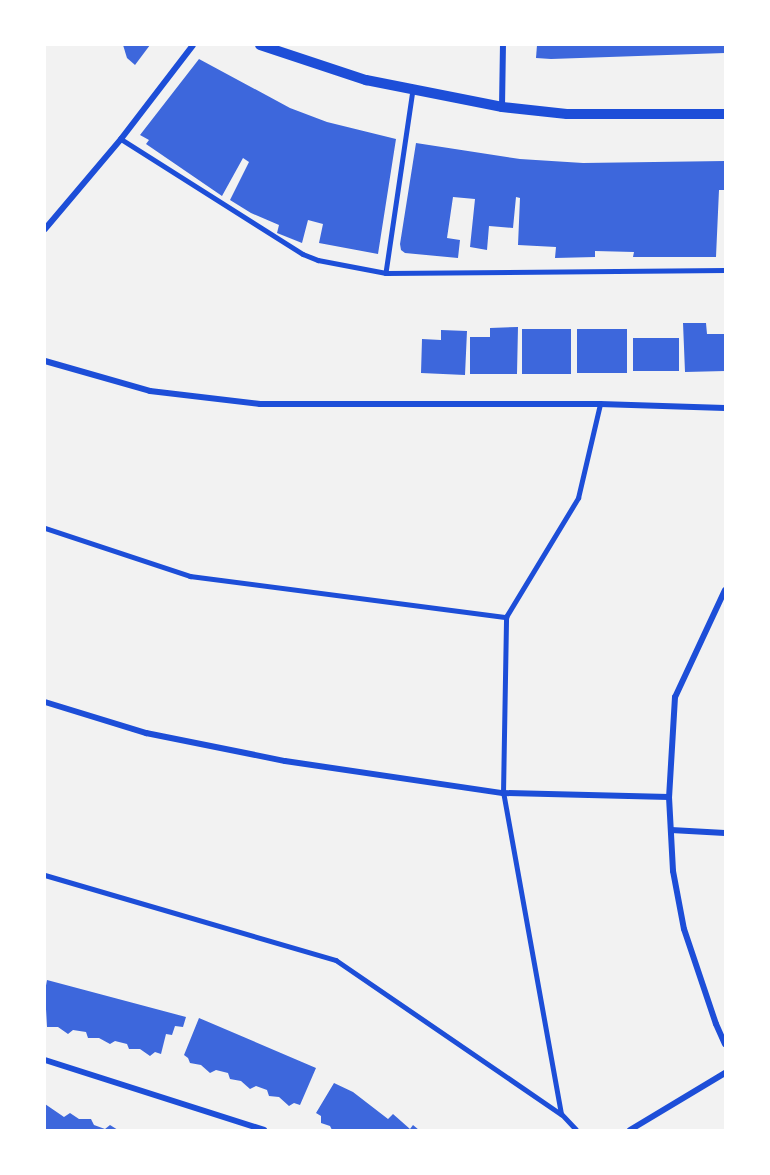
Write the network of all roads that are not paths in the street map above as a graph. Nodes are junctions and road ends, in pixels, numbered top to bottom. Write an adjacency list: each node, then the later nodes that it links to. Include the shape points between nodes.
1 (193, 45): 7 (street)
2 (260, 45): 4 (street, via 366,80)
3 (503, 45): 5 (street)
4 (413, 90): 5 (street); 10 (lane)
5 (502, 107): 6 (street, via 567,114)
6 (725, 114)
7 (120, 139): 8 (street); 10 (lane, via 303,254)
8 (45, 229)
9 (725, 270): 10 (lane)
10 (386, 273)
11 (45, 361): 12 (street, via 150,391 260,404)
12 (600, 404): 13 (street); 16 (lane, via 578,498)
13 (725, 408)
14 (45, 528): 16 (lane, via 190,576)
15 (725, 590): 19 (street, via 675,697)
16 (506, 617): 18 (lane)
17 (45, 702): 18 (street, via 146,733 285,761)
18 (503, 793): 19 (street); 26 (lane)
19 (669, 797): 20 (street)
20 (671, 830): 21 (street); 23 (street, via 673,871 684,929)
21 (725, 833)
22 (45, 875): 26 (lane, via 336,960)
23 (725, 1044)
24 (45, 1060): 27 (street)
25 (725, 1073): 29 (street)
26 (561, 1114): 28 (lane)
27 (264, 1130)
28 (576, 1130)
29 (630, 1130)

